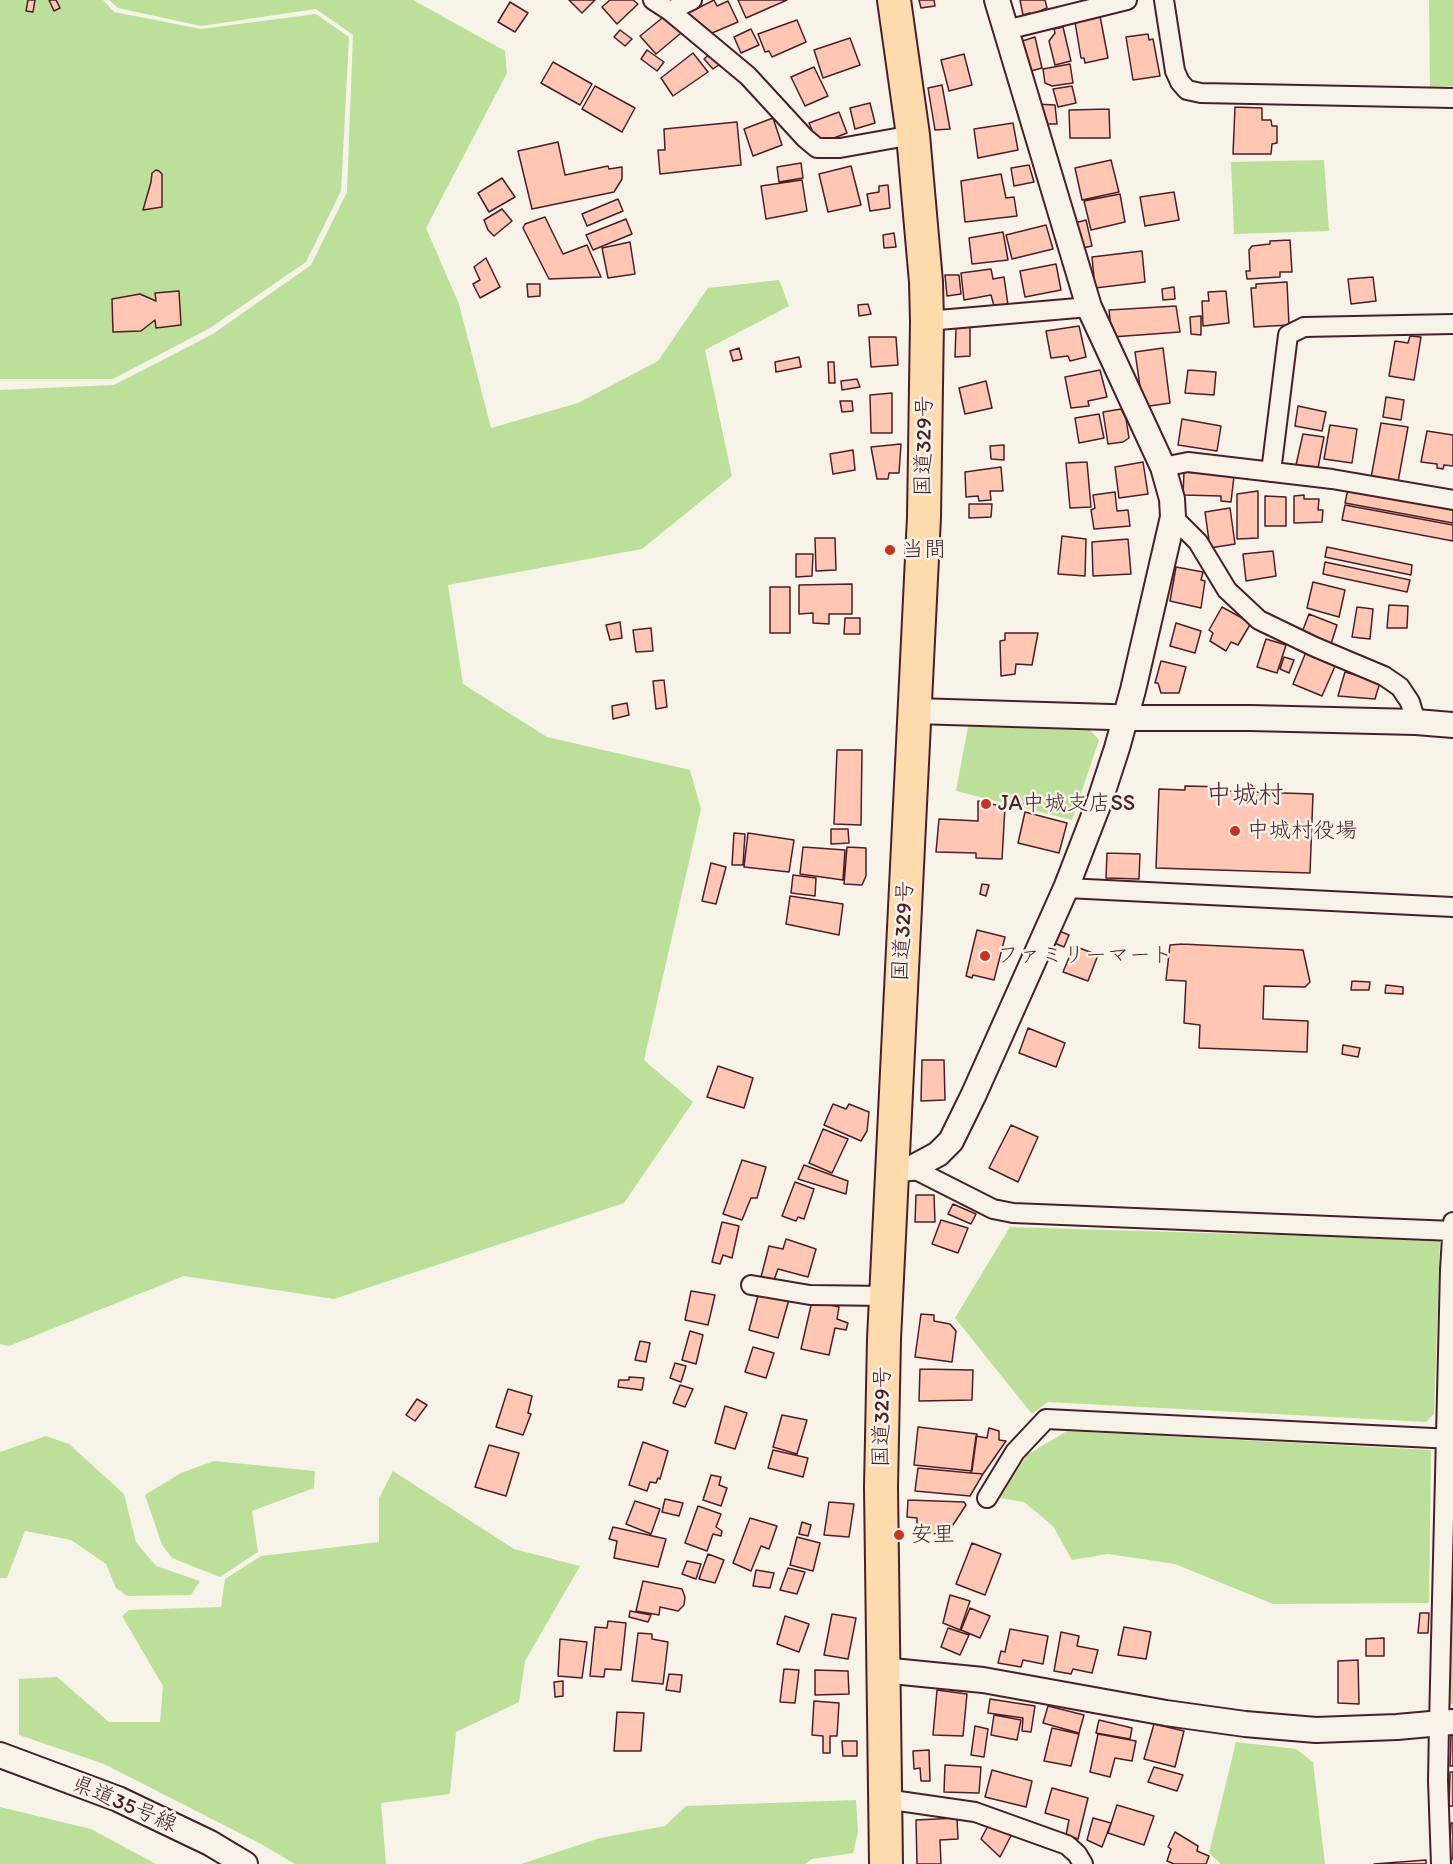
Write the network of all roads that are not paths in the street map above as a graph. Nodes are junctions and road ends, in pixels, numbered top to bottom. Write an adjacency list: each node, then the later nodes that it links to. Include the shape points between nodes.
1 (653, 0): 7 (street)
2 (692, 0): 7 (street)
3 (894, 0): 10 (highway, 国道329号)
4 (997, 0): 8 (street)
5 (1127, 0): 8 (street)
6 (1164, 0): 9 (street, via 1175,71 1187,90)
7 (670, 11): 10 (street, via 748,76 817,148 840,148)
8 (1006, 30): 11 (street)
9 (1453, 98)
10 (913, 135): 12 (highway, 国道329号)
11 (1089, 306): 12 (street); 14 (street)
12 (927, 321): 18 (highway, 国道329号, via 924,517)
13 (1453, 324): 15 (street, via 1305,327 1288,335)
14 (1163, 467): 15 (street, via 1188,462); 17 (street)
15 (1271, 472): 16 (street)
16 (1453, 500)
17 (1173, 517): 19 (street); 20 (street, via 1198,542 1227,590 1259,620 1384,676 1400,687)
18 (915, 711): 19 (street); 24 (highway, 国道329号)
19 (1125, 717): 20 (street); 22 (street, via 1100,800)
20 (1416, 722): 21 (street)
21 (1453, 725)
22 (1066, 888): 23 (street); 24 (street, via 951,1141 938,1154)
23 (1453, 907)
24 (902, 1168): 26 (street, via 993,1209 1014,1213); 29 (highway, 国道329号)
25 (1453, 1222): 26 (street)
26 (1453, 1230): 27 (street)
27 (1451, 1270): 30 (street)
28 (751, 1285): 29 (street, via 810,1295)
29 (886, 1296): 32 (highway, 国道329号)
30 (1449, 1439): 31 (street, via 1046,1419 1015,1452); 33 (street)
31 (987, 1498)
32 (882, 1670): 33 (street, via 982,1680 1245,1724 1316,1730); 35 (highway, 国道329号)
33 (1446, 1723): 39 (street, via 1438,1781)
34 (0, 1755): 36 (street, 県道35号線, via 118,1799)
35 (885, 1799): 37 (highway, 国道329号); 38 (street, via 975,1812 1067,1845)
36 (245, 1864)
37 (886, 1864)
38 (1083, 1864)
39 (1441, 1864)

